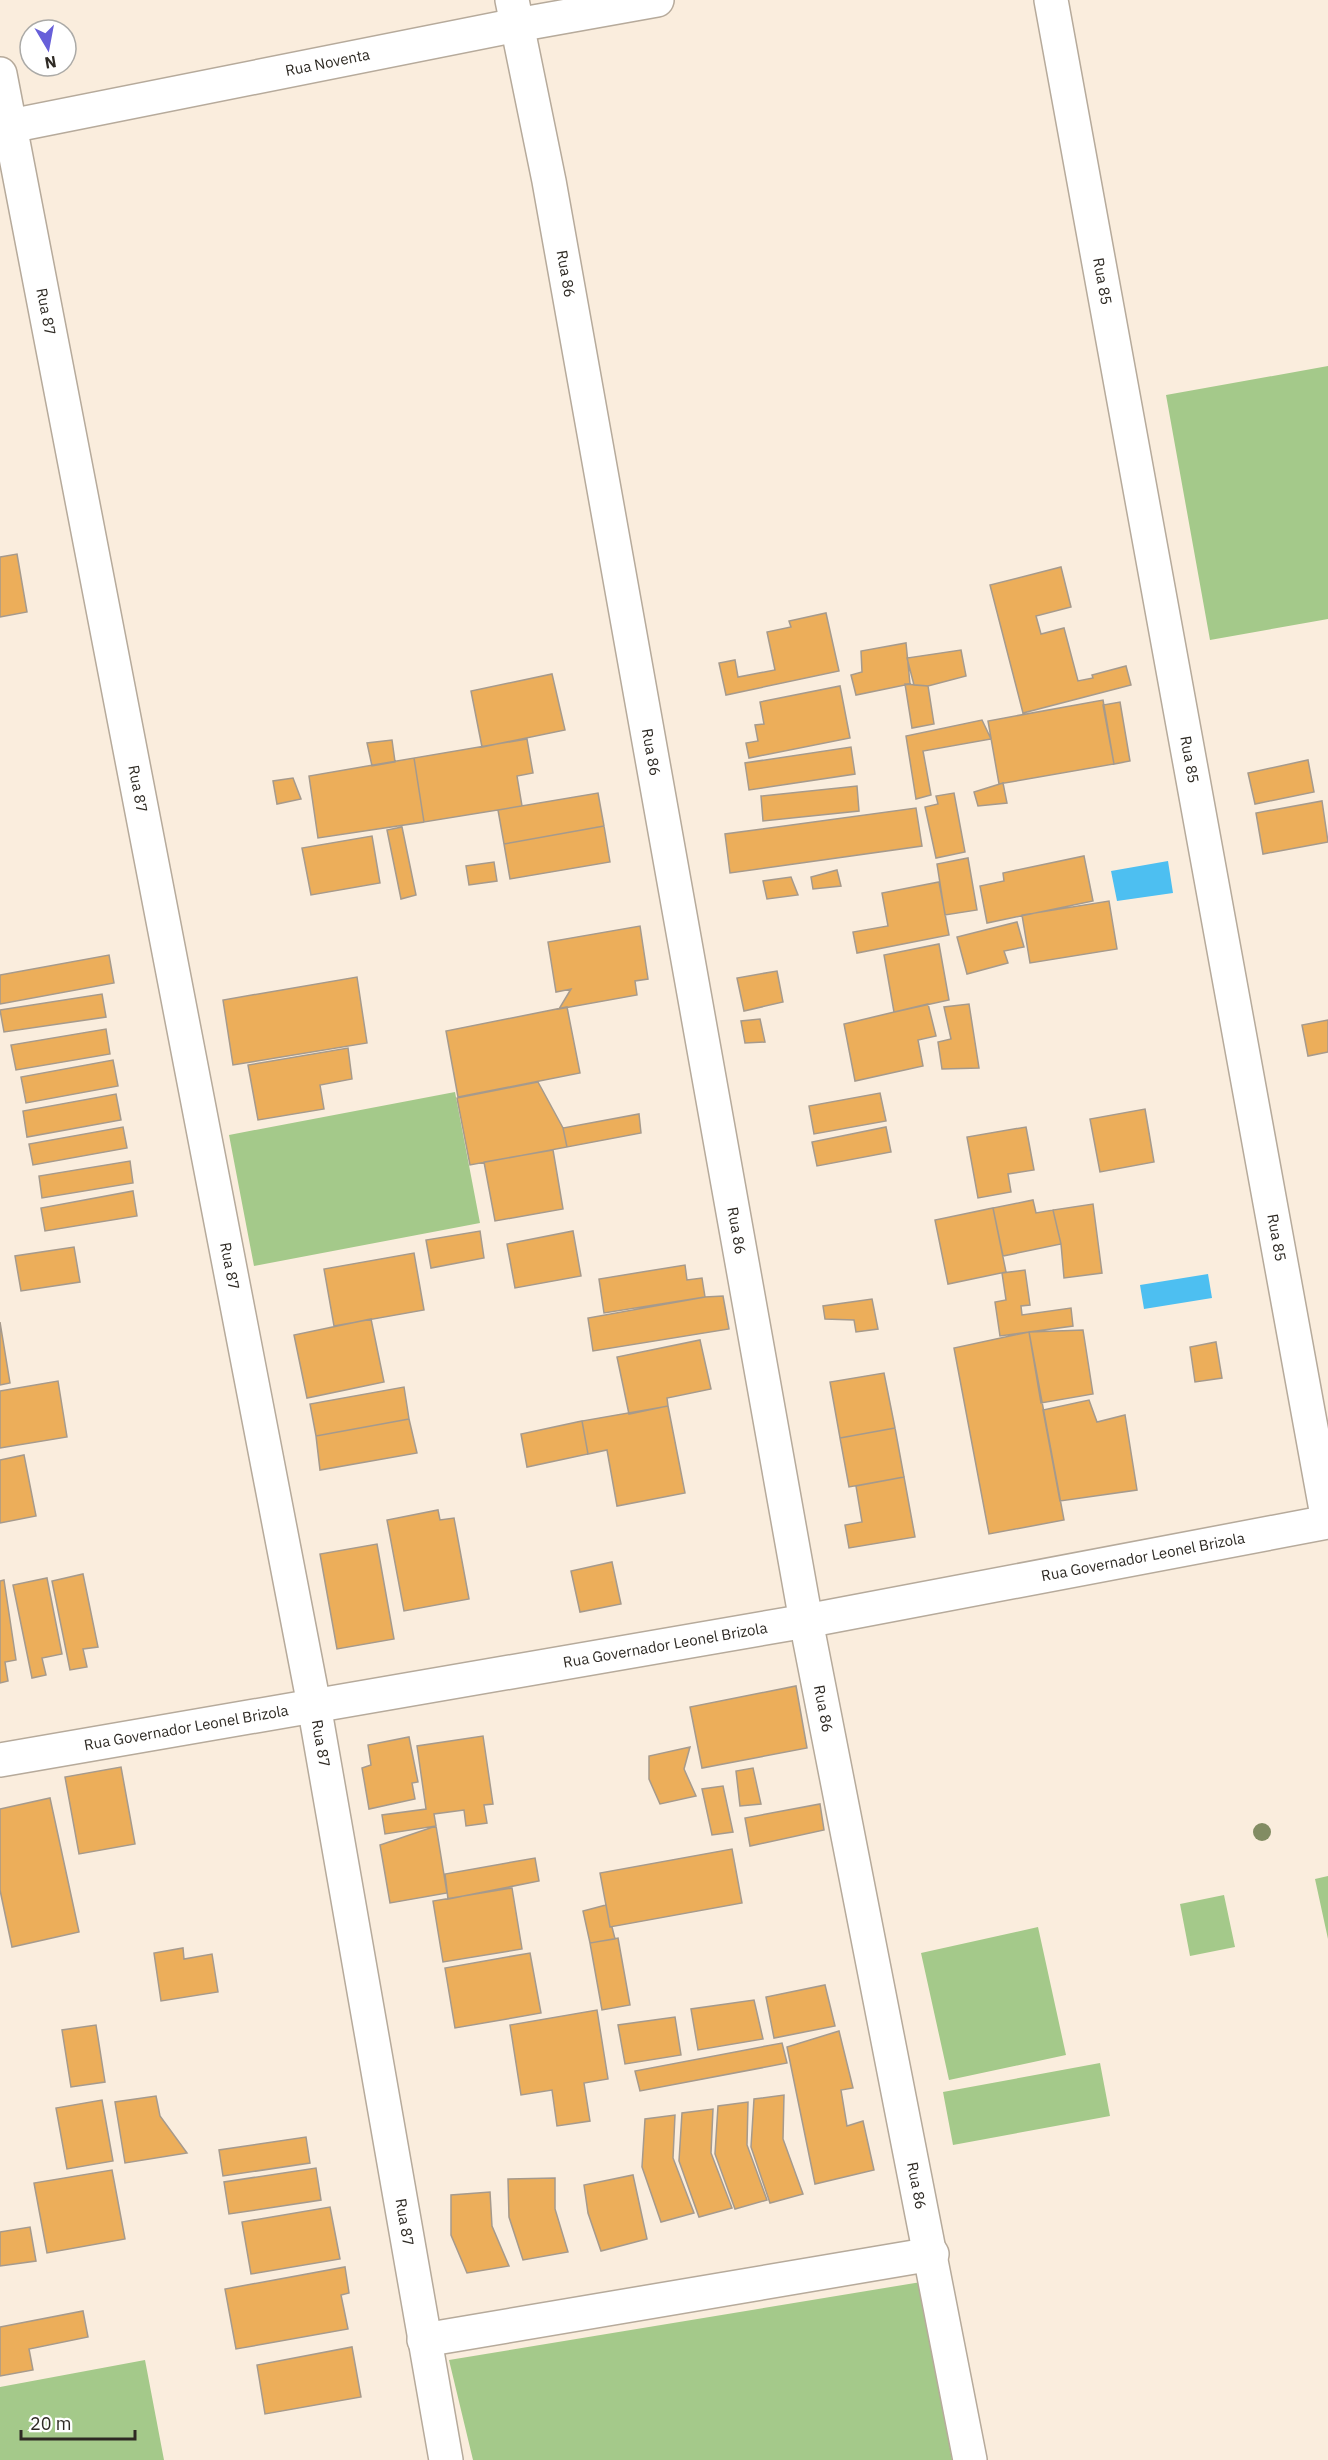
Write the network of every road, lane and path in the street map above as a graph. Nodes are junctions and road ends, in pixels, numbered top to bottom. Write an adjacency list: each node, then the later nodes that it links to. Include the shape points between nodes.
1 (657, 0): 3 (street, Rua Noventa)
2 (1051, 0): 6 (street, Rua 85)
3 (515, 12): 5 (street, Rua Noventa); 7 (street, Rua 86, via 549,181)
4 (0, 74): 5 (street, Rua 87)
5 (5, 127): 8 (street, Rua 87)
6 (1328, 1521): 7 (street, Rua Governador Leonel Brizola)
7 (806, 1621): 8 (street, Rua Governador Leonel Brizola); 10 (street, Rua 86)
8 (314, 1705): 9 (street, Rua Governador Leonel Brizola); 11 (street, Rua 87)
9 (0, 1760)
10 (932, 2254): 11 (street); 13 (street, Rua 86)
11 (424, 2340): 12 (street, Rua 87)
12 (446, 2460)
13 (970, 2460)

